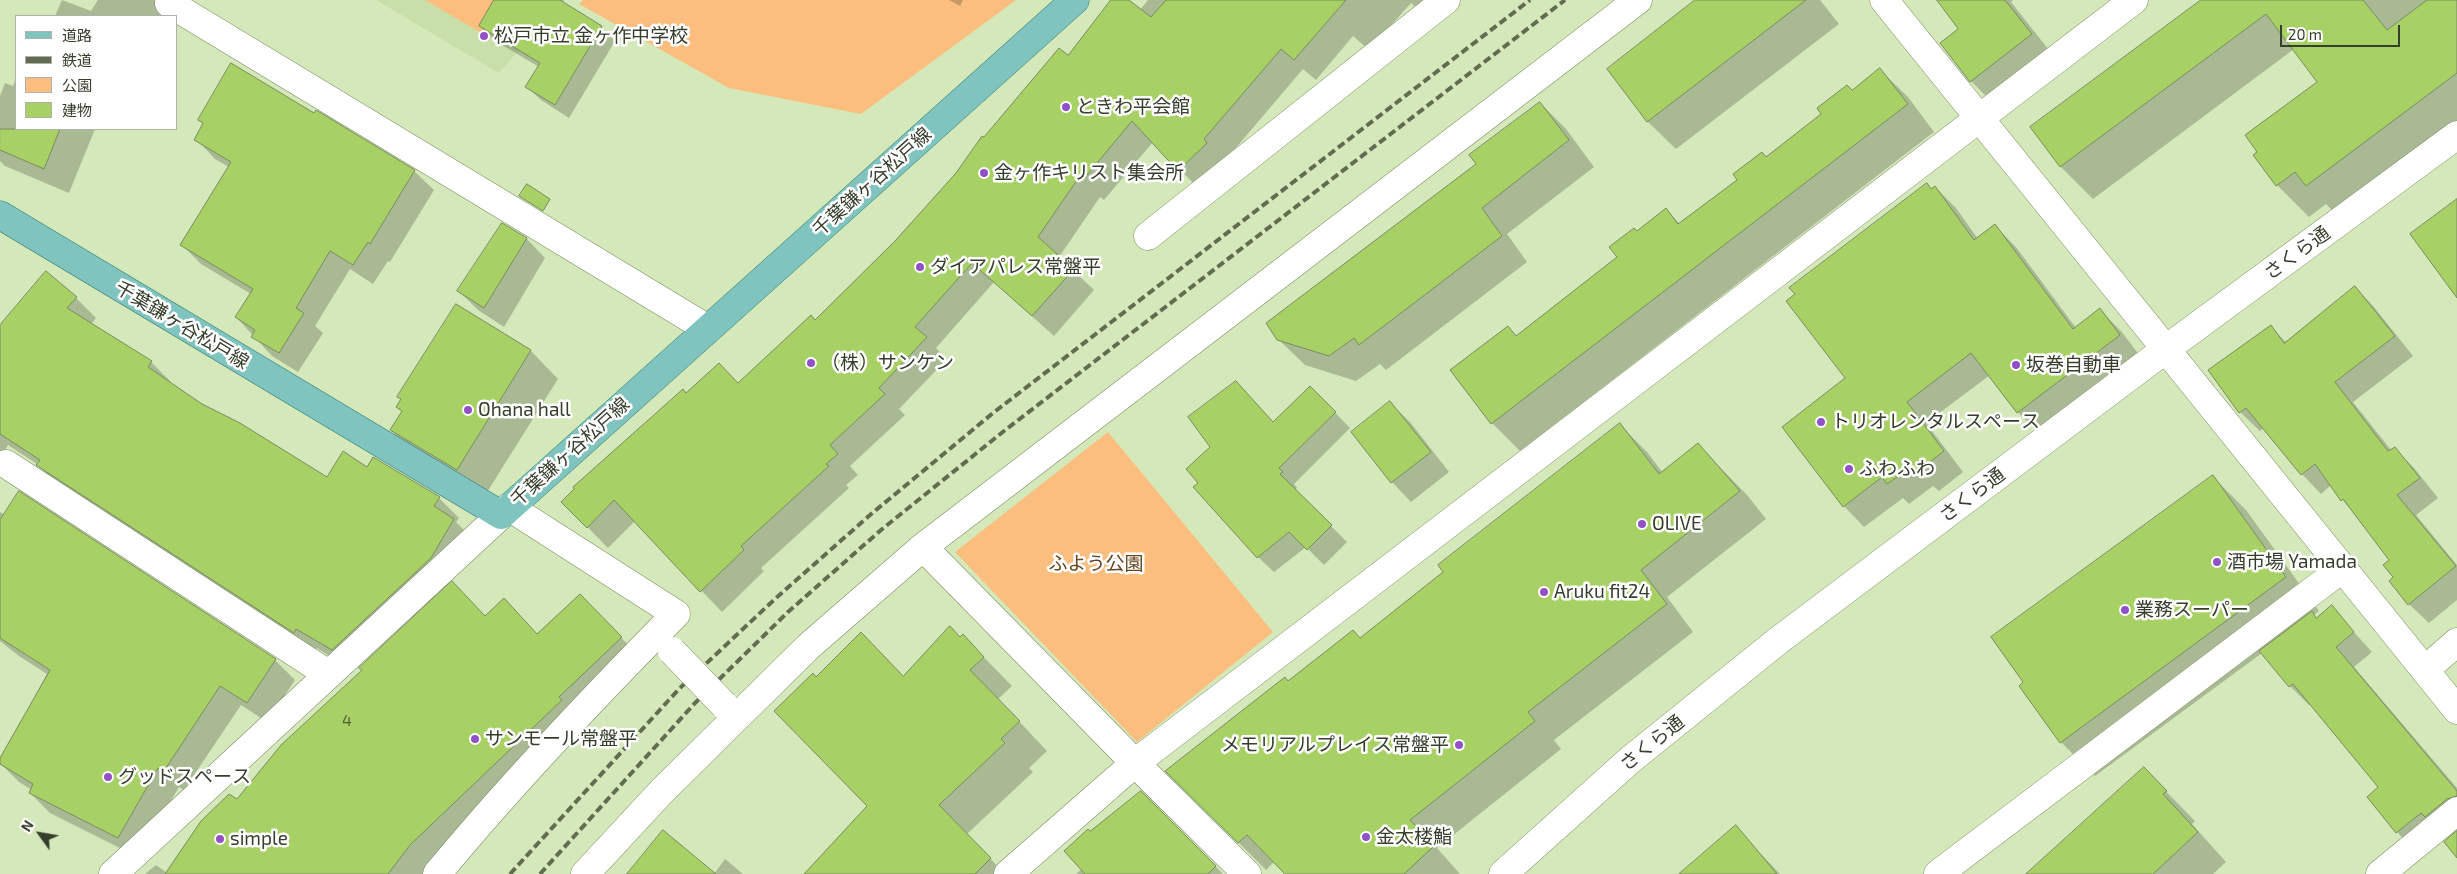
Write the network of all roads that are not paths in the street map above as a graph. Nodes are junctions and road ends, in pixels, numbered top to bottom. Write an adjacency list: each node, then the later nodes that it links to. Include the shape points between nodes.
1 (171, 0): 11 (street, via 169,3)
2 (1075, 0): 11 (main road, 千葉鎌ヶ谷松戸線)
3 (1446, 0): 10 (street)
4 (1638, 0): 15 (street)
5 (1884, 0): 7 (street)
6 (2134, 0): 7 (street)
7 (1979, 118): 12 (street); 23 (street)
8 (2457, 135): 12 (street, さくら通)
9 (0, 215): 14 (main road, 千葉鎌ヶ谷松戸線)
10 (1148, 236)
11 (708, 329): 14 (main road, 千葉鎌ヶ谷松戸線)
12 (2166, 350): 16 (street); 30 (street, さくら通, via 1779,640 1630,760)
13 (6, 464): 20 (street)
14 (505, 511): 20 (street); 26 (street, via 676,614 489,810)
15 (923, 547): 23 (street); 27 (street, via 809,646 662,791)
16 (2342, 568): 19 (street); 31 (street)
17 (2457, 642): 19 (street)
18 (672, 651): 21 (street, bridge)
19 (2425, 670): 22 (street)
20 (328, 674): 25 (street)
21 (724, 706)
22 (2457, 710)
23 (1135, 763): 28 (street); 29 (street)
24 (2457, 811): 32 (street)
25 (113, 874)
26 (437, 874)
27 (586, 874)
28 (1008, 874)
29 (1247, 874)
30 (1502, 874)
31 (1938, 874)
32 (2380, 874)

